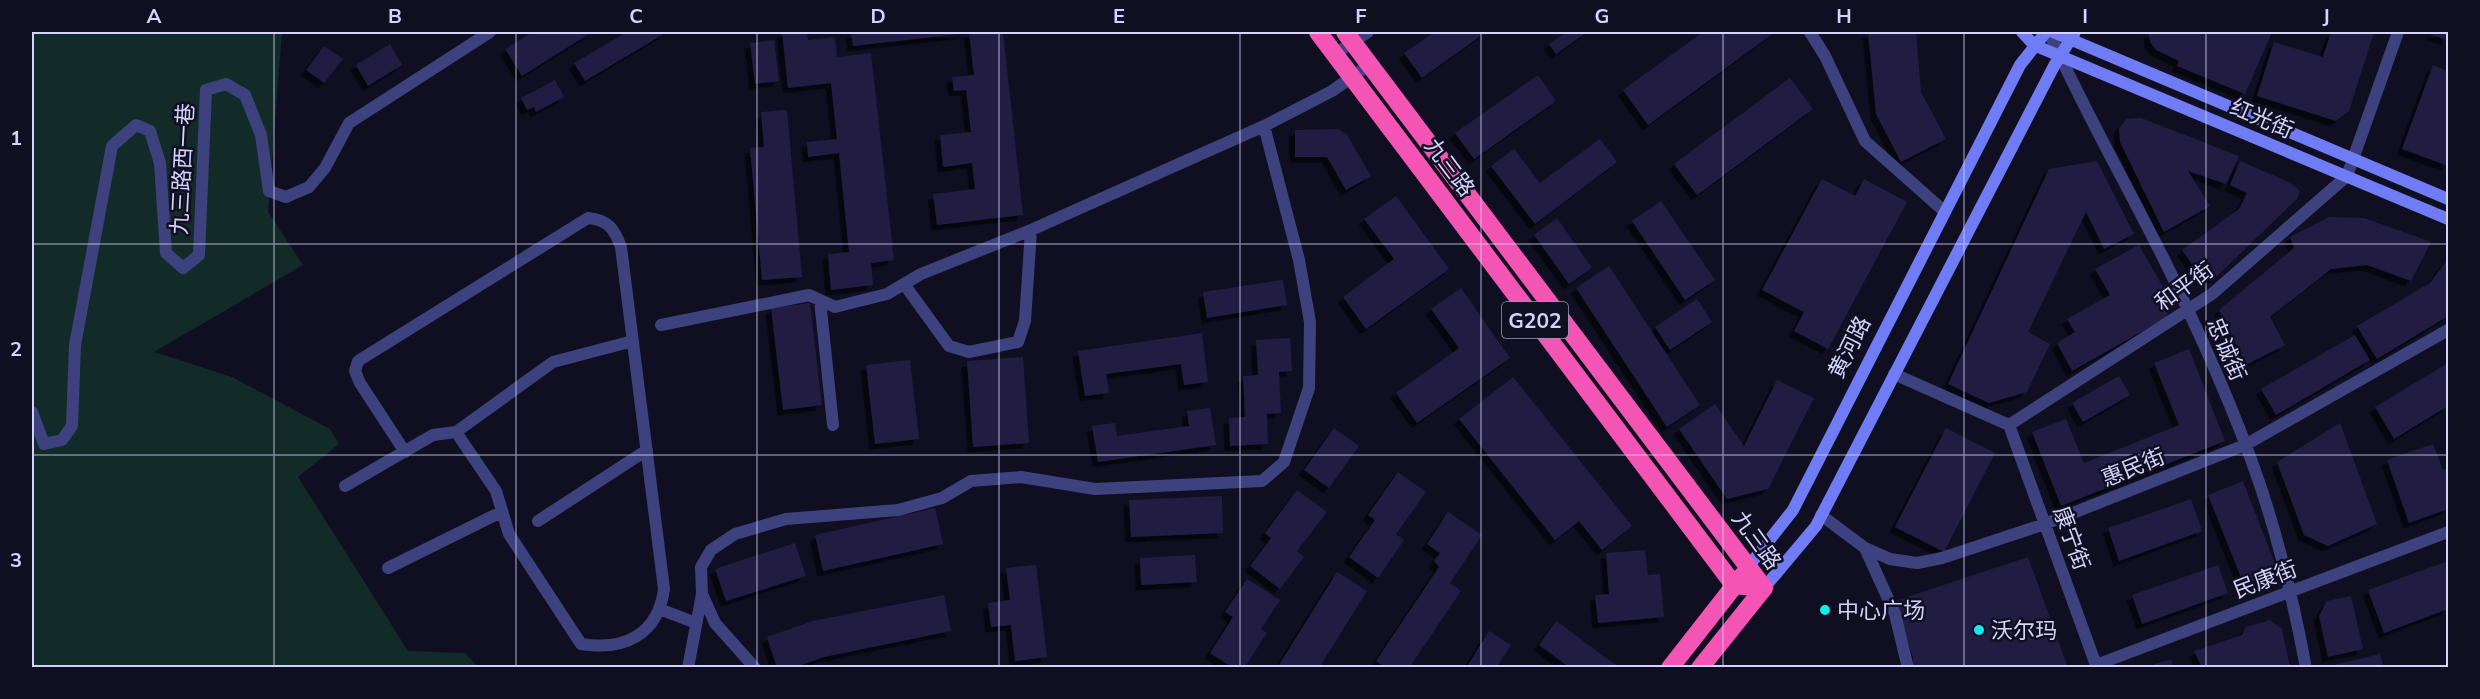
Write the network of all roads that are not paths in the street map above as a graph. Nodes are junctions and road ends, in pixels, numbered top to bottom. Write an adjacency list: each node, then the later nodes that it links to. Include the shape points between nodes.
1 (490, 32): 28 (street, 九三路西一巷, via 349,123 325,168 309,187 286,197 269,191 261,135 244,95 226,84 206,90 199,255 183,267 166,253 160,163 150,131 136,125 112,146 75,345 72,426 62,441 44,444)
2 (1318, 32): 10 (highway, 九三路 / G202)
3 (1810, 32): 18 (street, via 1865,141)
4 (2022, 32): 9 (main road)
5 (2049, 32): 8 (main road, 红光街); 9 (main road, 黄河路); 11 (street, 忠诚街)
6 (2398, 32): 15 (street, 和平街)
7 (1355, 35): 10 (street); 12 (highway, 九三路 / G202)
8 (2072, 35): 11 (main road); 15 (main road, 红光街)
9 (2034, 45): 11 (main road, 红光街); 18 (main road, 黄河路)
10 (1335, 54): 13 (highway, 九三路 / G202)
11 (2060, 56): 16 (main road, 红光街); 23 (street, 忠诚街); 27 (main road)
12 (1370, 64): 13 (street); 42 (highway, 九三路 / G202)
13 (1352, 77): 14 (street); 44 (highway, 九三路 / G202)
14 (1264, 126): 20 (street); 47 (street, via 1299,260 1310,321 1309,388 1284,462 1262,481 1095,489 1021,477 971,482 942,498 898,510 786,519 735,534 711,550 701,567)
15 (2354, 158): 16 (street, 和平街); 17 (main road, 红光街)
16 (2347, 176): 19 (main road, 红光街); 23 (street, 和平街)
17 (2448, 199)
18 (1945, 212): 42 (main road, 黄河路, via 1793,510)
19 (2448, 219)
20 (1031, 230): 21 (street); 21 (street, via 1024,321 1018,342 969,352 950,346)
21 (904, 284): 22 (street, via 887,294 835,306)
22 (820, 300): 24 (street, via 809,295); 29 (street)
23 (2188, 311): 30 (street, 和平街); 32 (street, 忠诚街)
24 (661, 325)
25 (2448, 330): 32 (street, 惠民街)
26 (633, 341): 31 (street, via 554,362); 33 (street); 34 (street, via 621,247 614,228 602,219 588,218 358,361 355,371 360,384)
27 (1894, 374): 30 (street); 37 (main road)
28 (32, 412)
29 (833, 425)
30 (2009, 425): 39 (street, 康宁街)
31 (456, 432): 34 (street, via 433,435); 36 (street, via 496,491)
32 (2245, 445): 39 (street, 惠民街); 46 (street, 忠诚街)
33 (647, 450): 38 (street); 48 (street, via 664,589)
34 (405, 452): 35 (street)
35 (345, 486)
36 (501, 512): 43 (street); 48 (street, via 509,534 580,644 622,644 643,633)
37 (1821, 515): 41 (street, 惠民街); 45 (main road)
38 (538, 521)
39 (2045, 524): 41 (street, 惠民街, via 1917,563 1890,559); 50 (street, 康宁街)
40 (2448, 532): 46 (street, 民康街)
41 (1865, 548): 55 (street, via 1895,614)
42 (1748, 567): 44 (highway, 黄河路); 45 (highway, 九三路 / G202)
43 (388, 568)
44 (1734, 585): 45 (highway, 九三路); 53 (highway, 黄河路)
45 (1764, 588): 54 (highway)
46 (2290, 592): 50 (street, 民康街); 56 (street, 忠诚街)
47 (702, 594): 49 (street); 52 (street, via 715,623)
48 (662, 610): 49 (street)
49 (696, 623): 51 (street)
50 (2096, 664)
51 (688, 668)
52 (755, 668)
53 (1670, 668)
54 (1700, 668)
55 (1908, 668)
56 (2306, 668)

